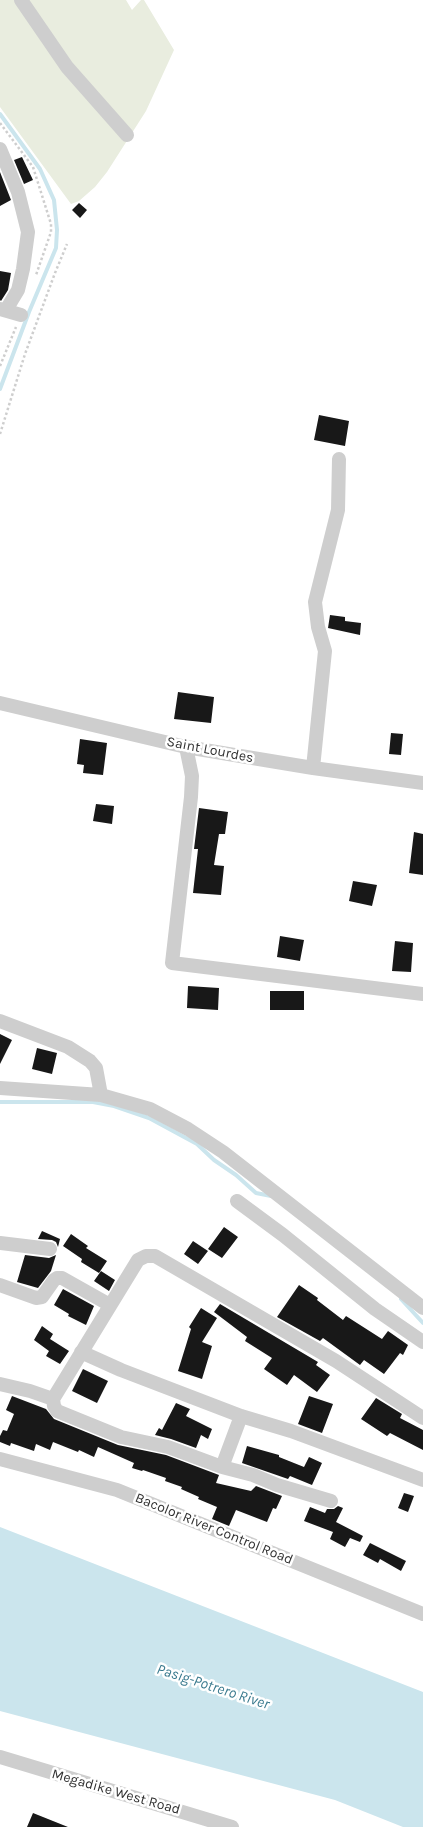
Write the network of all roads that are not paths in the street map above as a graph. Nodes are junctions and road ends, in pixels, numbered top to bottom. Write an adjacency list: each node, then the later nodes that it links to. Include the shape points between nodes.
1 (21, 0): 2 (street, via 67,67)
2 (127, 135)
3 (0, 150): 4 (street, via 18,192 28,232 18,290)
4 (3, 310): 5 (street)
5 (21, 315)
6 (339, 459): 9 (street, via 338,510 315,602 325,651)
7 (0, 703): 8 (street, Saint Lourdes)
8 (186, 747): 9 (street, Saint Lourdes); 11 (street, via 192,776 191,797 172,963)
9 (313, 768): 10 (street, Saint Lourdes)
10 (423, 783)
11 (423, 994)
12 (0, 1021): 14 (street, via 68,1047 90,1061 96,1068)
13 (0, 1088): 14 (street)
14 (101, 1095): 20 (street, via 150,1108 223,1152)
15 (237, 1201): 21 (street, via 375,1309)
16 (0, 1243): 17 (street)
17 (50, 1249)
18 (0, 1285): 19 (street, via 36,1298 42,1297 54,1280 62,1278)
19 (110, 1305): 22 (street); 26 (street, via 138,1260 155,1256 336,1361)
20 (423, 1308)
21 (423, 1342)
22 (81, 1352): 24 (street); 25 (street)
23 (0, 1384): 24 (street)
24 (53, 1399): 28 (street, via 57,1411 64,1415 121,1437 168,1447)
25 (241, 1416): 28 (street); 29 (street, via 292,1431)
26 (423, 1418)
27 (0, 1458): 31 (street, Bacolor River Control Road, via 117,1490)
28 (222, 1467): 30 (street)
29 (423, 1480)
30 (331, 1501)
31 (423, 1614)
32 (0, 1757): 33 (street, Megadike West Road)
33 (232, 1827)

